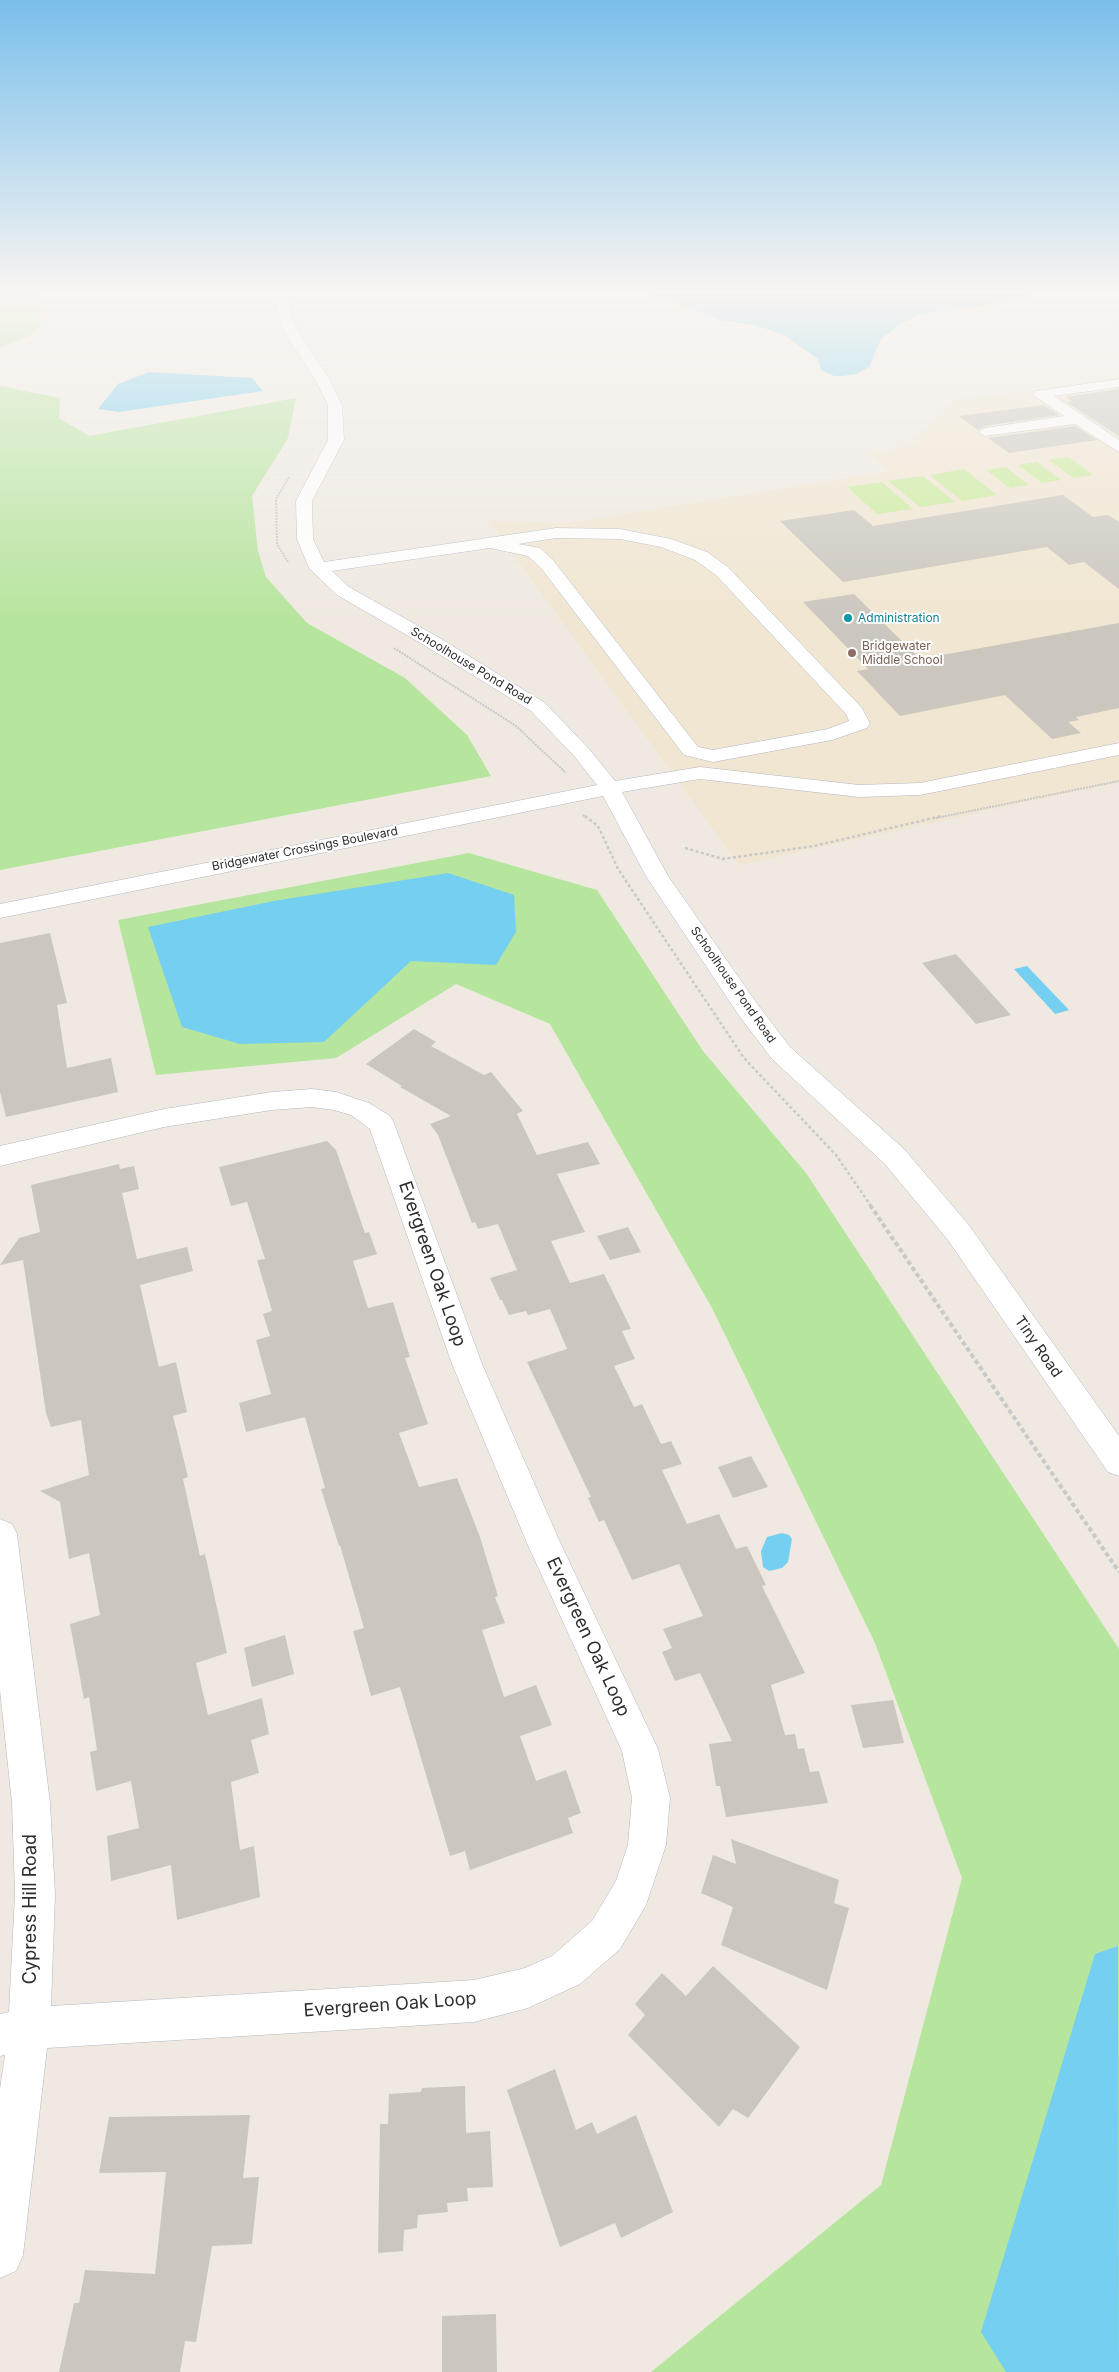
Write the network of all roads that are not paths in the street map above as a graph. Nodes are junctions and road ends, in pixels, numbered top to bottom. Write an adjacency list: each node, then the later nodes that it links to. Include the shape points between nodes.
1 (332, 400): 7 (street, Schoolhouse Pond Road, via 336,440 304,501 305,538)
2 (1050, 400): 3 (street)
3 (1078, 419): 4 (street); 5 (street)
4 (985, 432)
5 (1119, 447)
6 (490, 543): 6 (street, via 534,552 547,564 691,751 713,756 832,734 860,724 855,712 722,571 701,556 665,543 620,534 556,533); 7 (street)
7 (318, 568): 9 (street, Schoolhouse Pond Road, via 343,591 538,707)
8 (1119, 749): 9 (street, Bridgewater Crossings Boulevard, via 920,789 859,791 700,773)
9 (609, 787): 10 (street, Bridgewater Crossings Boulevard); 12 (street, Schoolhouse Pond Road, via 657,876 781,1053 894,1156)
10 (0, 911)
11 (0, 1156): 15 (street, Evergreen Oak Loop, via 164,1118 272,1101 312,1098 336,1101 360,1109 381,1123 467,1364 544,1543 640,1749 651,1798 647,1845 632,1891 606,1935 566,1970 528,1988 474,2001)
12 (958, 1232): 13 (street, Tiny Road)
13 (1119, 1462)
14 (0, 1534): 15 (street, Cypress Hill Road, via 31,1803 35,1894)
15 (14, 2031): 16 (street, Cypress Hill Road)
16 (0, 2255)

